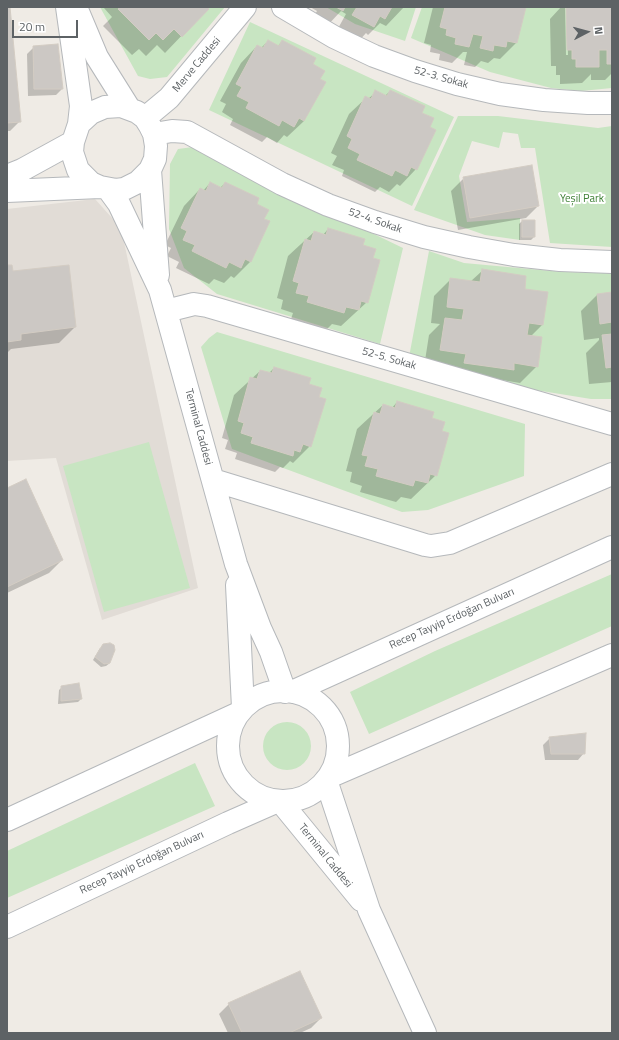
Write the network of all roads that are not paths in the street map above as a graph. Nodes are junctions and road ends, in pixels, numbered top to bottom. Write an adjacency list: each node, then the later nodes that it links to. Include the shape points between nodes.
1 (67, 7): 7 (street, Terminal Caddesi, via 81,106)
2 (76, 7): 6 (street, Terminal Caddesi, via 97,57)
3 (245, 7): 6 (street, Merve Caddesi, via 169,98)
4 (283, 7): 5 (street, 52-3. Sokak, via 334,37 415,72 500,94 544,100)
5 (612, 103)
6 (142, 120): 7 (street, via 113,105 91,113); 8 (street, Terminal Caddesi, via 156,146 155,159); 12 (street, 52-4. Sokak, via 172,131 187,132 282,184 322,202 424,237 514,255)
7 (76, 133): 9 (street, via 22,170); 10 (street, Terminal Caddesi, via 72,152 78,170 91,183)
8 (150, 170): 10 (street, via 132,186 124,189); 13 (street, Terminal Caddesi)
9 (7, 176)
10 (104, 188): 11 (street); 13 (street, Terminal Caddesi, via 119,204)
11 (7, 191)
12 (612, 262)
13 (160, 290): 14 (street, Terminal Caddesi)
14 (166, 311): 15 (street, 52-5. Sokak, via 194,304 207,306); 17 (street, Terminal Caddesi)
15 (612, 424)
16 (612, 474): 17 (street, via 450,543 431,546)
17 (213, 480): 19 (street, Terminal Caddesi)
18 (612, 547): 21 (street, Recep Tayyip Erdoğan Bulvarı)
19 (236, 564): 21 (street, Terminal Caddesi, via 260,628); 22 (street, Terminal Caddesi)
20 (612, 655): 23 (street)
21 (289, 692): 22 (street, via 272,692 260,696); 23 (street, via 316,703 326,712 332,723 337,749 335,762)
22 (241, 710): 24 (street, via 232,724 229,737 228,750 233,770 240,781 255,794); 25 (street)
23 (327, 778): 24 (street, via 306,796); 26 (street, Terminal Caddesi)
24 (279, 801): 26 (street, Terminal Caddesi); 27 (street, Recep Tayyip Erdoğan Bulvarı)
25 (7, 820)
26 (369, 910): 28 (street, Terminal Caddesi)
27 (7, 927)
28 (425, 1033)

